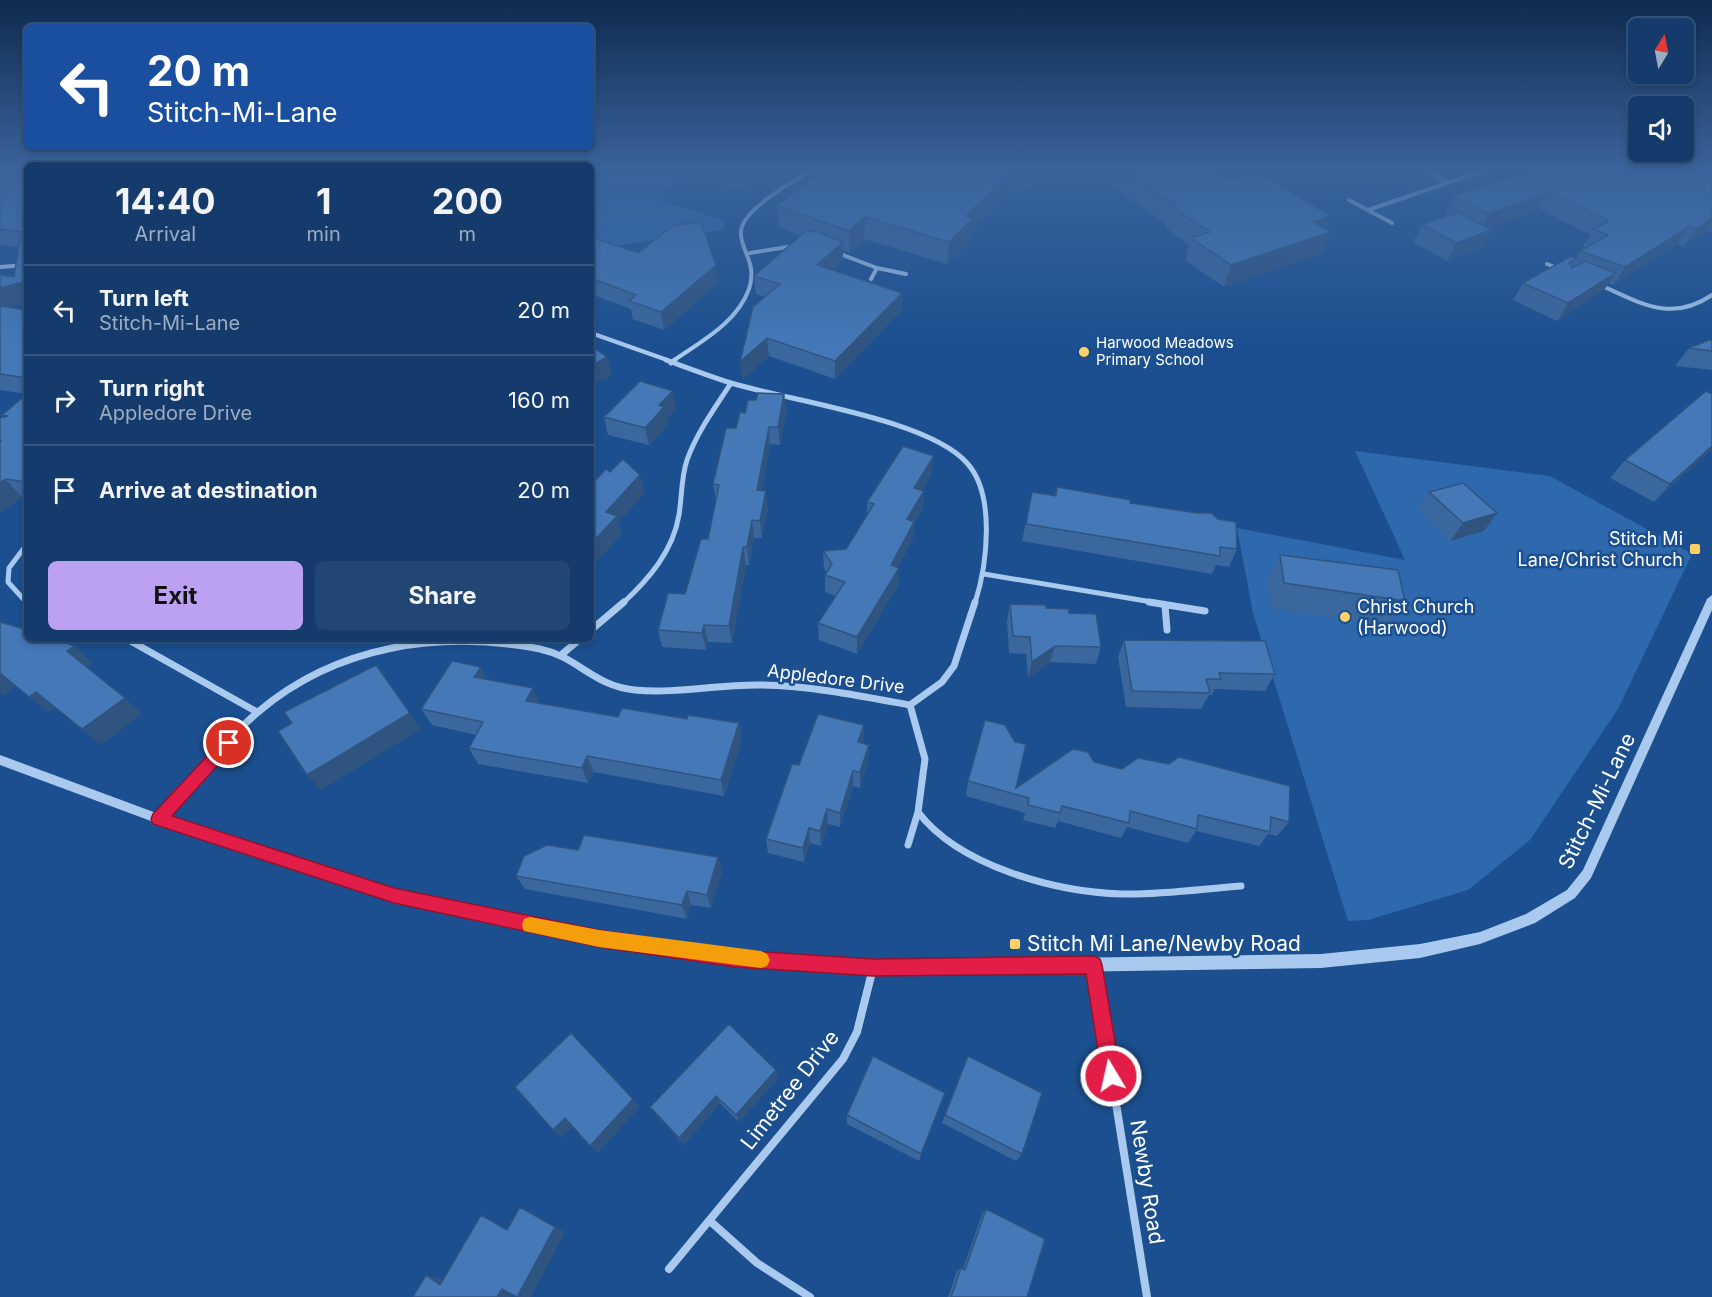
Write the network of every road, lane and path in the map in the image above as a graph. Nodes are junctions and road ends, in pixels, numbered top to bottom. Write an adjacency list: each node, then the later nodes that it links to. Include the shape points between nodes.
1 (741, 231): 4 (street)
2 (804, 244): 4 (street)
3 (829, 249): 8 (street)
4 (750, 253): 15 (street, via 752,273 740,307)
5 (1547, 264): 9 (street)
6 (24, 265): 7 (street)
7 (0, 267)
8 (877, 268): 10 (street); 11 (street)
9 (1564, 271)
10 (906, 274)
11 (872, 279)
12 (1593, 282): 13 (street, via 1643,303 1674,309 1696,306)
13 (1712, 295)
14 (594, 334): 15 (street, Appledore Drive)
15 (671, 363): 16 (street, Appledore Drive)
16 (731, 383): 18 (street, Appledore Drive, via 906,427 955,451 969,464 985,495); 23 (street, via 687,461 679,517 667,552 628,600)
17 (24, 548): 20 (street, via 9,568 8,582)
18 (984, 574): 21 (street); 30 (street, Appledore Drive, via 949,674)
19 (1712, 599): 37 (street, Stitch-Mi-Lane, via 1587,874 1571,894 1530,919 1480,938 1409,952 1321,961)
20 (24, 600)
21 (1166, 605): 22 (street); 24 (street)
22 (1205, 611)
23 (594, 628)
24 (1167, 630)
25 (132, 642): 31 (street)
26 (422, 642): 31 (street, Appledore Drive, via 360,653 324,667)
27 (490, 642): 29 (street, Appledore Drive)
28 (576, 642): 29 (street)
29 (561, 655): 30 (street, Appledore Drive, via 598,682 615,687 803,687)
30 (910, 705): 33 (street, via 925,759)
31 (257, 712): 34 (street, Appledore Drive)
32 (0, 760): 34 (street, Stitch-Mi-Lane)
33 (918, 812): 35 (street); 36 (street, via 939,836 970,853 1010,871 1057,885 1120,894)
34 (159, 819): 38 (street, Stitch-Mi-Lane, via 394,895 499,919 735,958)
35 (908, 845)
36 (1241, 886)
37 (1094, 965): 38 (street, Stitch-Mi-Lane); 42 (street, Newby Road)
38 (873, 968): 39 (street, Limetree Drive, via 856,1032 843,1059)
39 (710, 1221): 40 (street, Limetree Drive); 41 (street, via 742,1254)
40 (669, 1269)
41 (810, 1297)
42 (1147, 1297)

